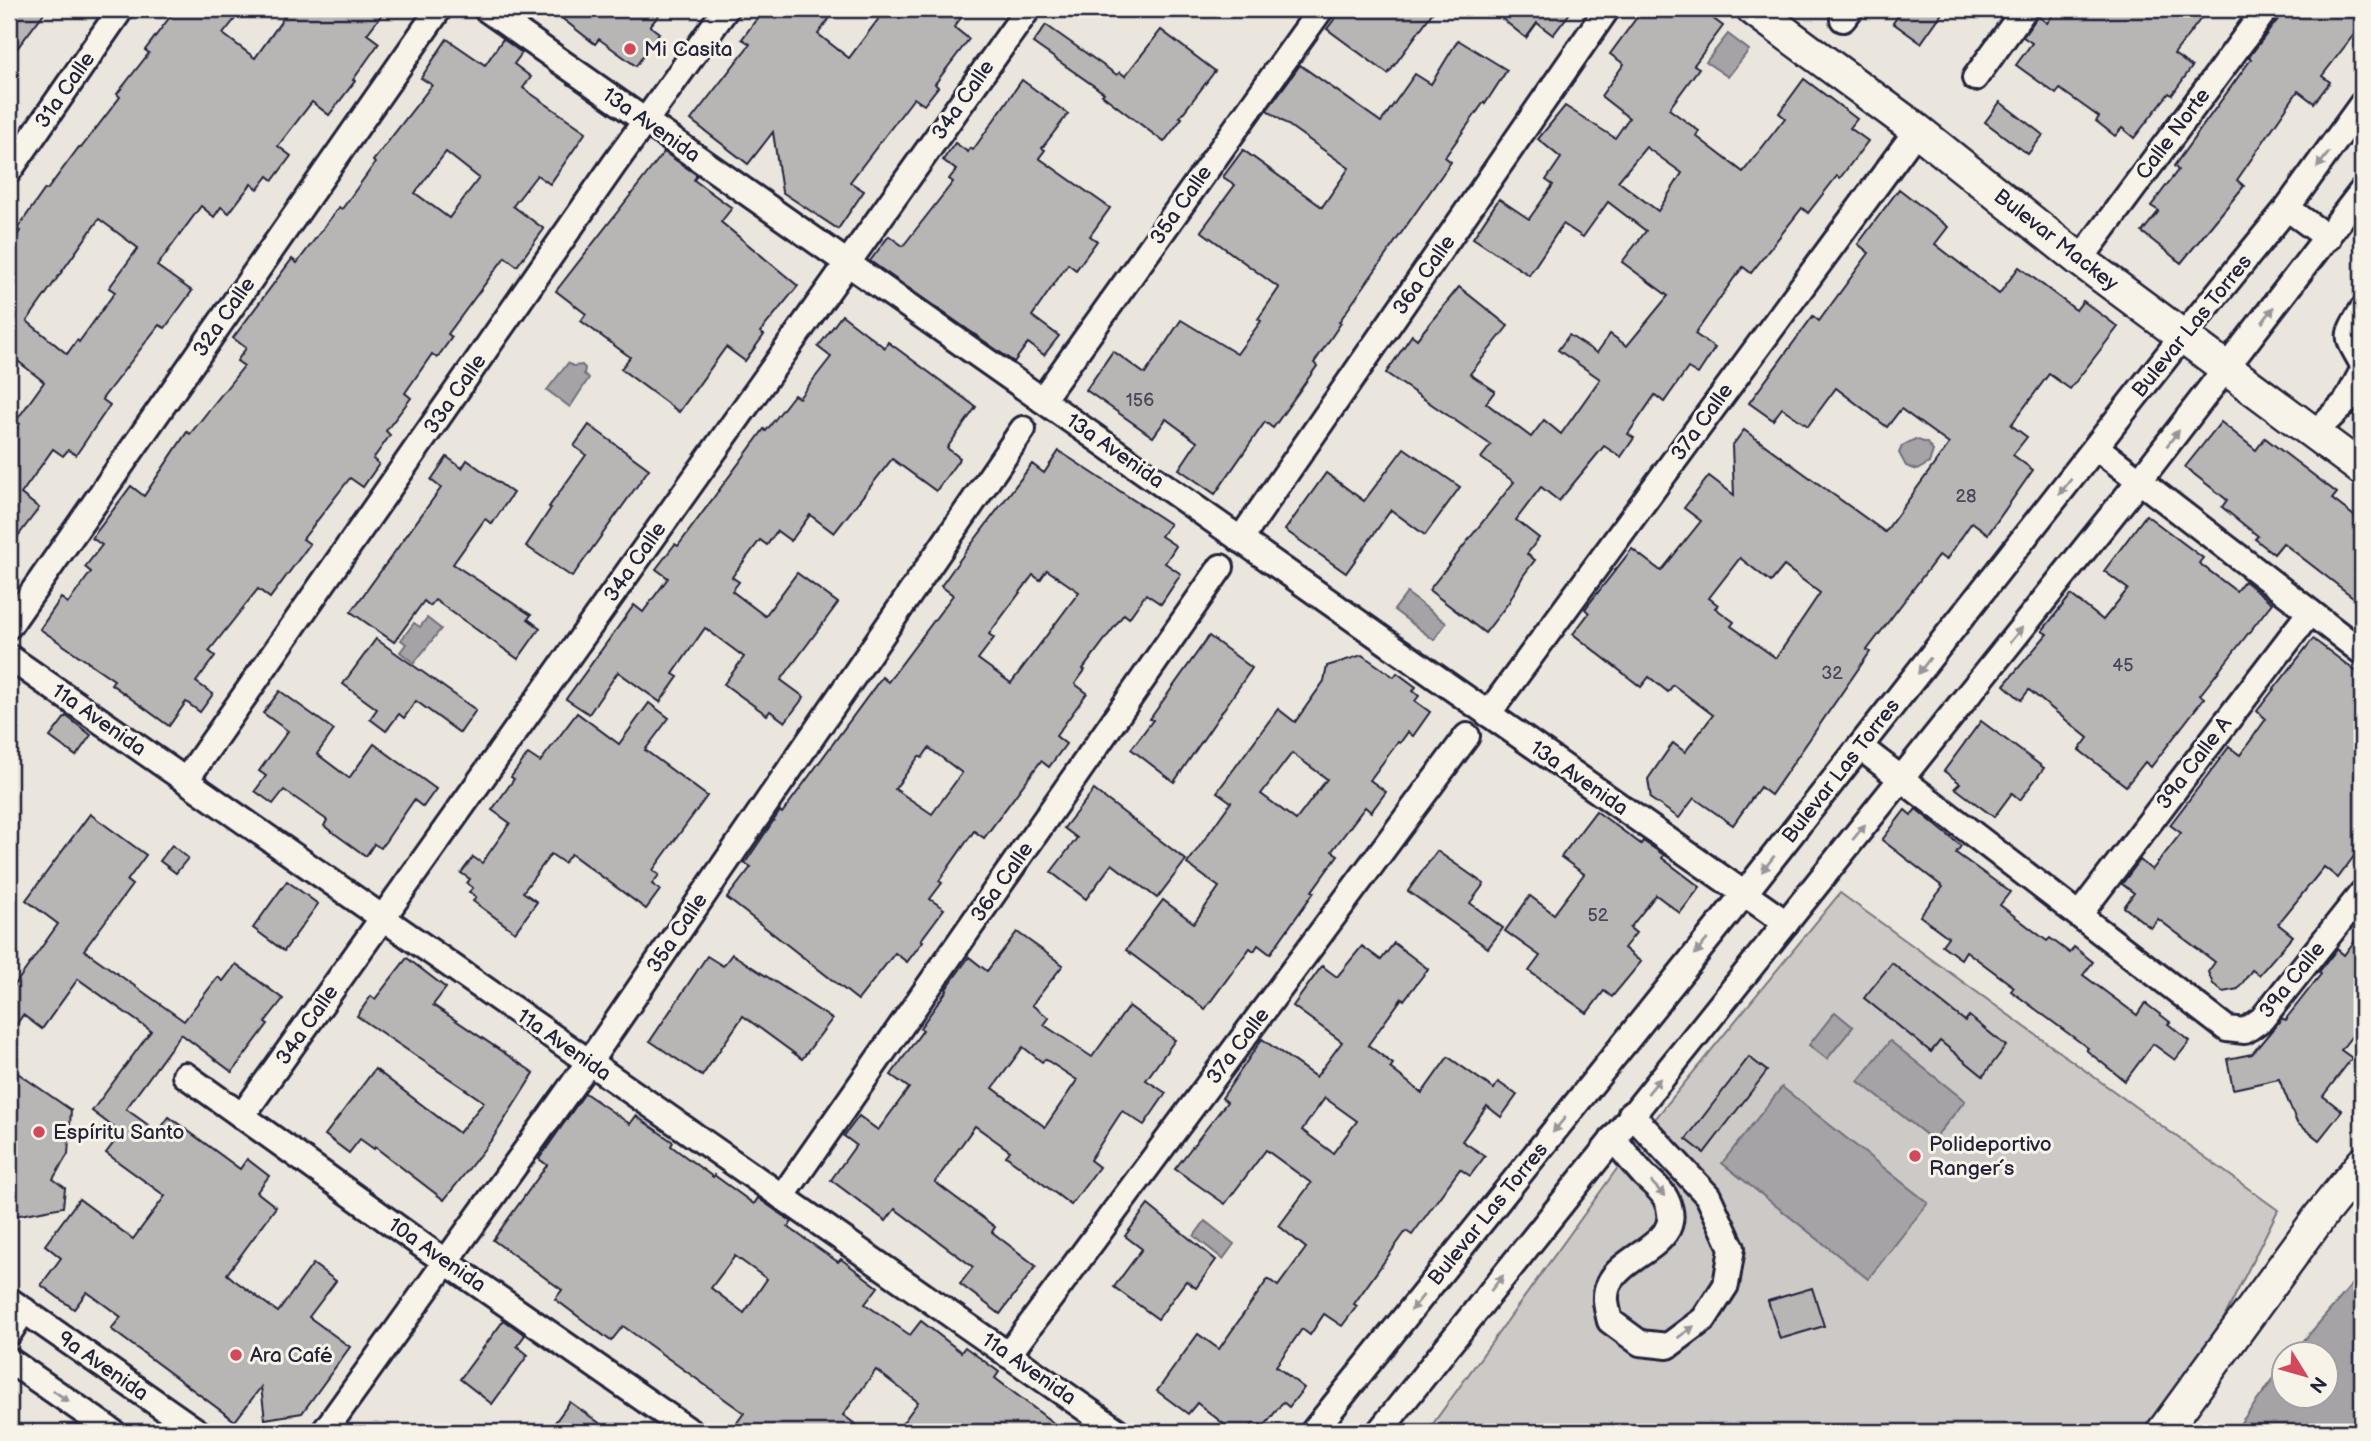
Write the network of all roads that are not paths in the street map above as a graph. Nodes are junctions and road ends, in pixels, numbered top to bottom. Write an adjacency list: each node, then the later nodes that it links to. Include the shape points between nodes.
1 (121, 9): 15 (street, 31a Calle)
2 (439, 9): 35 (street, 32a Calle)
3 (486, 9): 13 (street, 13a Avenida)
4 (726, 9): 13 (street, 33a Calle)
5 (1028, 9): 20 (street, 34a Calle)
6 (1321, 9): 26 (street, 35a Calle)
7 (1608, 9): 32 (street, 36a Calle)
8 (1753, 9): 14 (main road, Bulevar Mackey)
9 (2025, 9): 11 (street)
10 (2266, 9): 19 (street, Calle Norte)
11 (1975, 78)
12 (2362, 104): 17 (street, Bulevar Las Torres, one-way to 17)
13 (645, 121): 20 (street, 13a Avenida); 42 (street, 33a Calle)
14 (1917, 130): 19 (main road, Bulevar Mackey); 38 (street, 37a Calle)
15 (9, 171)
16 (2362, 191): 18 (street)
17 (2287, 208): 18 (street); 22 (street, Bulevar Las Torres)
18 (2328, 237): 24 (street, one-way to 18)
19 (2080, 260): 22 (main road, Bulevar Mackey)
20 (847, 263): 26 (street, 13a Avenida); 46 (street, 34a Calle)
21 (2362, 310): 23 (street, via 2348,333)
22 (2182, 337): 24 (main road, Bulevar Mackey); 29 (street, Bulevar Las Torres)
23 (2362, 363)
24 (2227, 370): 28 (main road, Bulevar Mackey); 31 (street, one-way to 24)
25 (2362, 372): 28 (street, via 2346,402)
26 (1042, 400): 32 (street, 13a Avenida)
27 (1023, 429): 48 (street, 35a Calle)
28 (2313, 434): 30 (main road, Bulevar Mackey)
29 (2096, 447): 31 (street); 40 (street, Bulevar Las Torres, one-way to 40)
30 (2362, 468)
31 (2140, 480): 34 (street); 41 (street, one-way to 31)
32 (1240, 540): 38 (street, 13a Avenida)
33 (1221, 567): 54 (street, 36a Calle)
34 (2310, 611): 36 (street); 45 (street, 39a Calle A)
35 (9, 626)
36 (2362, 652)
37 (9, 657): 42 (street, 11a Avenida)
38 (1488, 714): 44 (street, 13a Avenida)
39 (1467, 736): 58 (street, 37a Calle)
40 (1860, 747): 41 (street); 44 (street, Bulevar Las Torres, one-way to 44)
41 (1901, 779): 45 (street); 47 (street, one-way to 41)
42 (186, 780): 46 (street, 11a Avenida)
43 (2362, 893): 45 (street, 39a Calle, via 2262,1019 2245,1031 2227,1029)
44 (1744, 894): 47 (street, 13a Avenida); 65 (street, Bulevar Las Torres, one-way to 65)
45 (2079, 915)
46 (383, 918): 48 (street, 11a Avenida); 51 (street, 34a Calle)
47 (1786, 923): 50 (street, one-way to 47)
48 (589, 1062): 54 (street, 11a Avenida); 55 (street, 35a Calle)
49 (185, 1075): 51 (street, 10a Avenida)
50 (1631, 1114): 52 (street); 52 (street, one-way to 50, via 1666,1197 1670,1211 1668,1230 1661,1240 1629,1260 1609,1284 1605,1301 1610,1321 1640,1343 1668,1346 1704,1319 1726,1285 1732,1248 1708,1196)
51 (242, 1116): 55 (street, 10a Avenida)
52 (1613, 1138): 66 (street, one-way to 52)
53 (2362, 1164): 67 (main road)
54 (782, 1197): 58 (street, 11a Avenida)
55 (446, 1262): 62 (street, 35a Calle); 63 (street, 10a Avenida)
56 (16, 1305): 57 (street); 61 (street, 9a Avenida)
57 (9, 1333)
58 (1008, 1355): 64 (street, 11a Avenida)
59 (9, 1360): 60 (street, one-way to 60)
60 (113, 1432)
61 (198, 1432)
62 (324, 1432)
63 (691, 1432)
64 (1119, 1432)
65 (1313, 1432)
66 (1378, 1432)
67 (2163, 1432)

